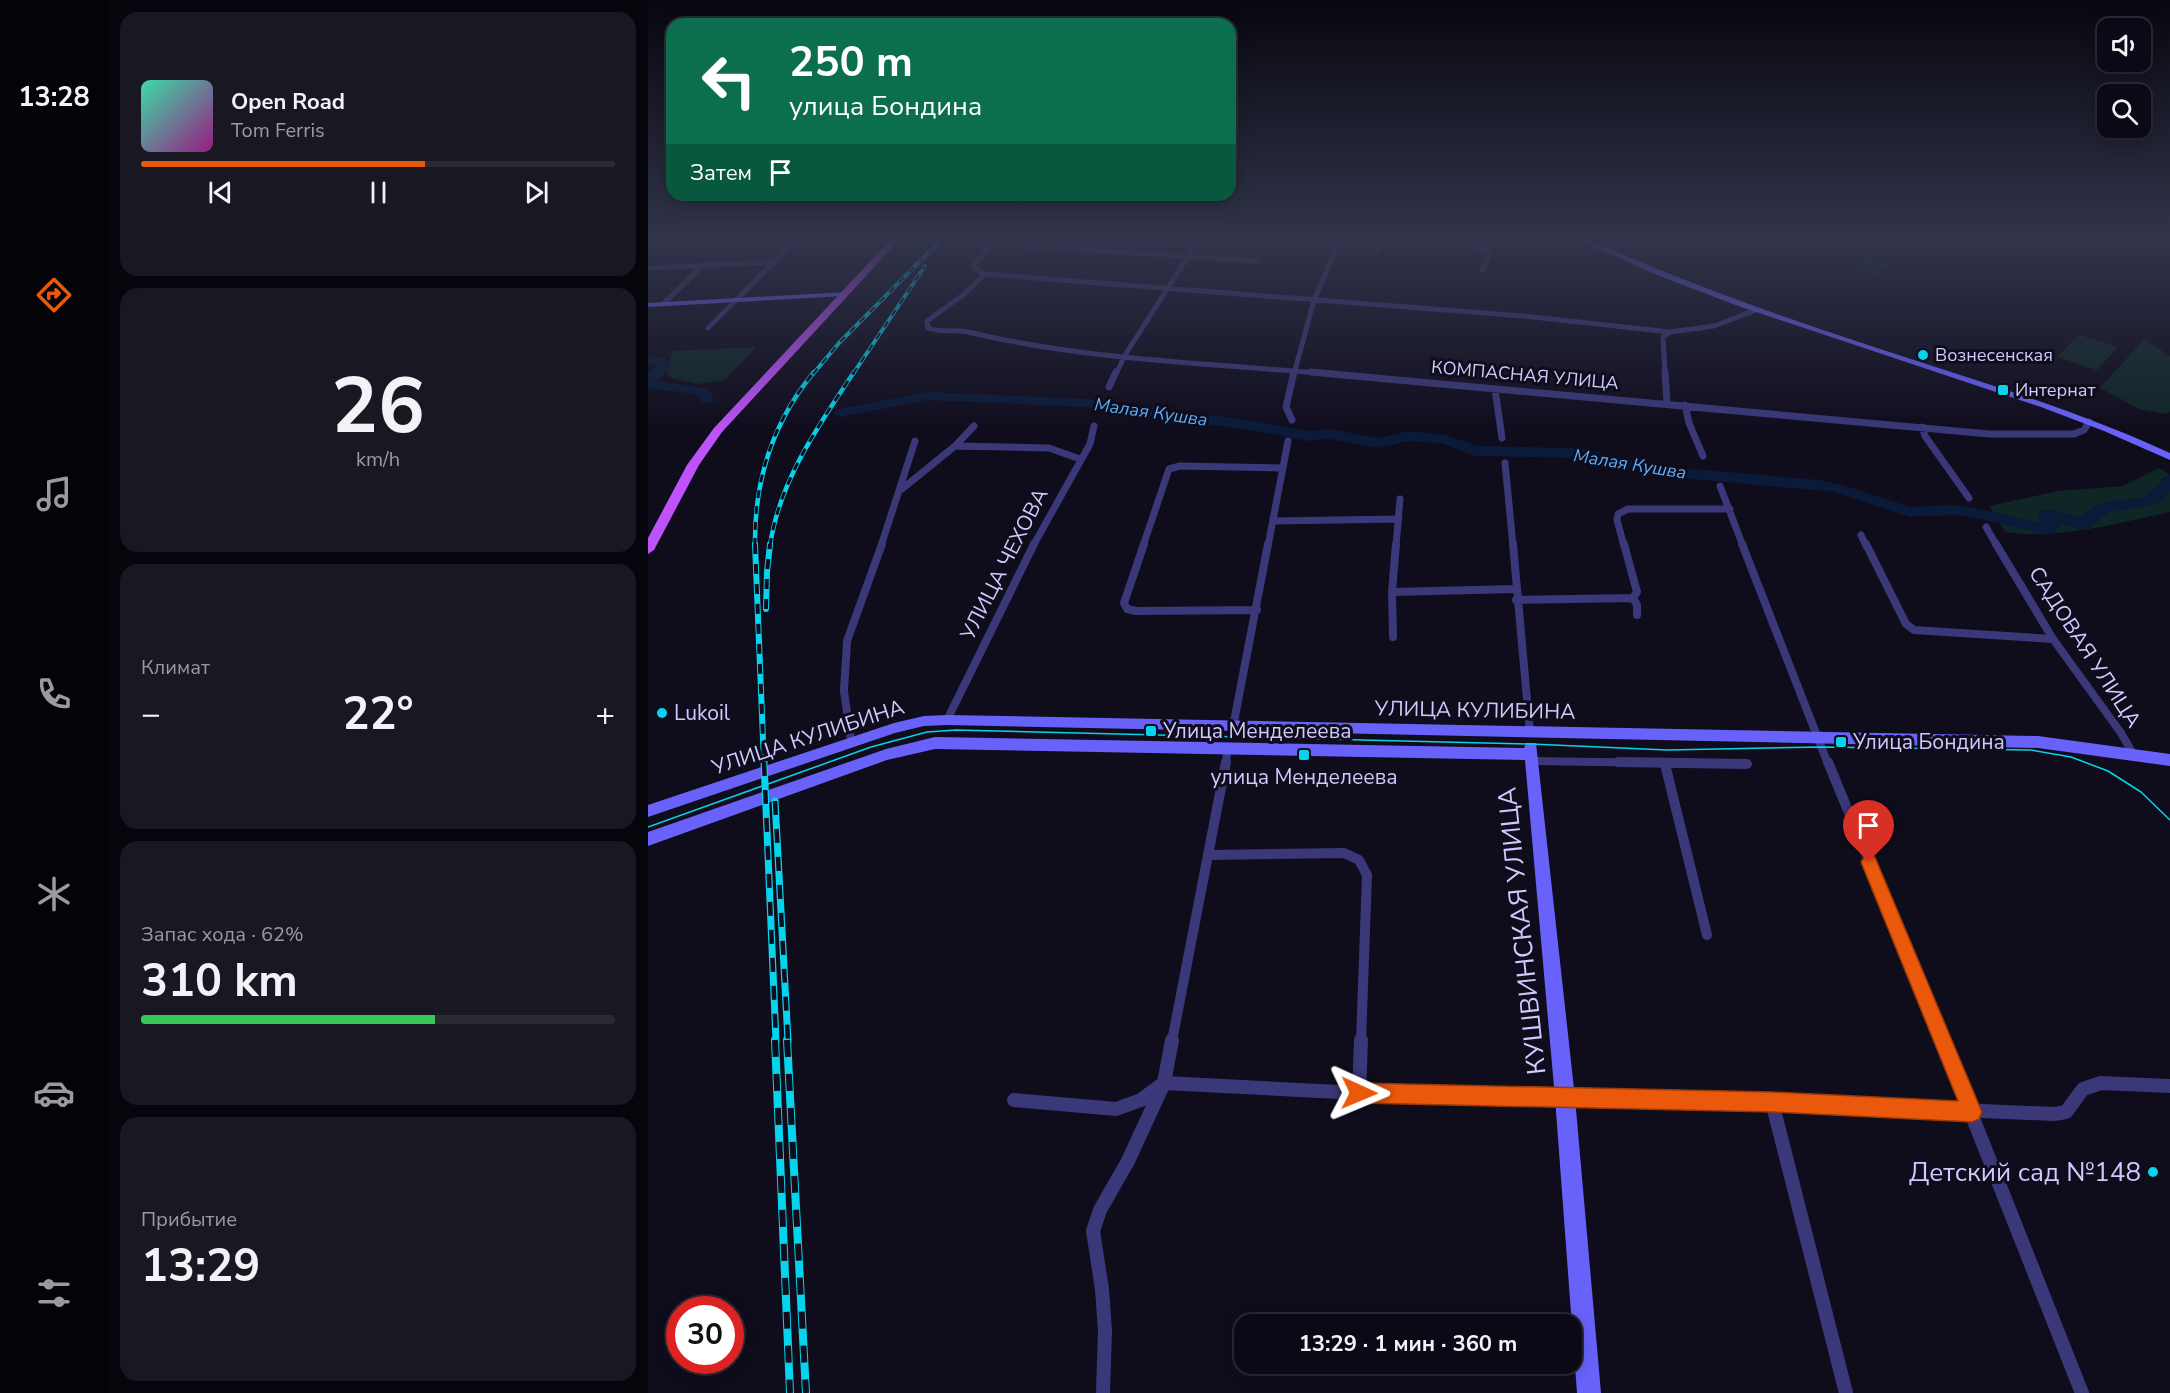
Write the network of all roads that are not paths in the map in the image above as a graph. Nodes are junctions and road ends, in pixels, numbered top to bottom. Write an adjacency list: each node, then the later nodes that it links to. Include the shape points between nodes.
1 (687, 303): 9 (main road)
2 (733, 303): 12 (street)
3 (836, 303): 43 (main road, via 718,430 693,465)
4 (952, 303): 14 (street, КОМПАСНАЯ УЛИЦА, via 927,321 932,331 971,332 1018,344)
5 (1160, 303): 14 (street)
6 (1313, 303): 15 (street)
7 (1353, 303): 13 (street)
8 (1738, 303): 11 (main road)
9 (663, 304): 10 (main road)
10 (648, 305)
11 (1756, 310): 13 (street, via 1737,319); 21 (main road)
12 (708, 328)
13 (1670, 332): 18 (street, via 1663,337)
14 (1125, 355): 15 (street, КОМПАСНАЯ УЛИЦА); 16 (street)
15 (1295, 370): 17 (street, КОМПАСНАЯ УЛИЦА); 20 (street, via 1286,407)
16 (1109, 387)
17 (1495, 389): 18 (street, КОМПАСНАЯ УЛИЦА); 25 (street)
18 (1667, 403): 19 (street, КОМПАСНАЯ УЛИЦА)
19 (1685, 405): 24 (street, КОМПАСНАЯ УЛИЦА); 29 (street)
20 (1292, 420)
21 (2089, 422): 24 (street, КОМПАСНАЯ УЛИЦА, via 2079,432 2064,435 2009,435); 30 (main road)
22 (974, 426): 28 (street)
23 (1094, 426): 31 (street, УЛИЦА ЧЕХОВА, via 1090,444)
24 (1922, 427): 36 (street)
25 (1502, 438)
26 (915, 441): 35 (street)
27 (1288, 441): 33 (street)
28 (955, 446): 31 (street, via 1049,448); 35 (street)
29 (1703, 456)
30 (2170, 457)
31 (1080, 459): 52 (street, УЛИЦА ЧЕХОВА, via 1023,563)
32 (1505, 463): 44 (street, КУШВИНСКАЯ УЛИЦА)
33 (1281, 468): 40 (street); 48 (street, via 1169,469 1125,603 1127,609 1136,611)
34 (1720, 486): 38 (street)
35 (901, 490): 56 (street, via 847,641 844,706)
36 (1969, 498)
37 (1400, 499): 39 (street)
38 (1730, 509): 46 (street, via 1628,509 1618,514 1637,592); 55 (street)
39 (1399, 519): 40 (street); 45 (street)
40 (1273, 521): 48 (street)
41 (1986, 526): 51 (street, САДОВАЯ УЛИЦА)
42 (1861, 535): 51 (street, via 1906,624 1914,630)
43 (648, 550)
44 (1515, 589): 45 (street); 47 (street, КУШВИНСКАЯ УЛИЦА)
45 (1392, 592): 50 (street)
46 (1633, 598): 47 (street); 49 (street)
47 (1516, 600): 54 (street, КУШВИНСКАЯ УЛИЦА)
48 (1257, 610): 53 (street)
49 (1637, 615)
50 (1393, 637)
51 (2053, 639): 58 (street, САДОВАЯ УЛИЦА)
52 (947, 720): 53 (main road, УЛИЦА КУЛИБИНА); 56 (main road, УЛИЦА КУЛИБИНА, via 914,723)
53 (1233, 727): 54 (main road, УЛИЦА КУЛИБИНА)
54 (1530, 733): 55 (main road, УЛИЦА КУЛИБИНА); 59 (main road, КУШВИНСКАЯ УЛИЦА)
55 (1818, 738): 58 (main road, УЛИЦА КУЛИБИНА, via 2038,742); 73 (street)
56 (851, 741): 63 (main road, УЛИЦА КУЛИБИНА)
57 (1228, 750): 59 (main road, УЛИЦА КУЛИБИНА); 64 (main road, УЛИЦА КУЛИБИНА, via 935,743 886,755); 65 (street)
58 (2135, 756): 60 (main road, УЛИЦА КУЛИБИНА)
59 (1532, 758): 61 (street); 70 (main road, КУШВИНСКАЯ УЛИЦА)
60 (2170, 760)
61 (1665, 764): 62 (street); 66 (street)
62 (1747, 764)
63 (648, 811)
64 (648, 839)
65 (1209, 855): 67 (street); 69 (street, via 1344,853 1354,855 1365,867)
66 (1707, 936)
67 (1164, 1083): 69 (street); 71 (street, via 1141,1100 1116,1109); 74 (street, via 1093,1231 1105,1331)
68 (2170, 1086): 73 (street, via 2101,1083 2083,1089 2061,1114)
69 (1359, 1093): 70 (street)
70 (1565, 1098): 72 (street); 75 (main road, КУШВИНСКАЯ УЛИЦА)
71 (1014, 1100)
72 (1772, 1102): 73 (street); 76 (street)
73 (1972, 1112): 77 (street)
74 (1103, 1393)
75 (1588, 1393)
76 (1846, 1393)
77 (2082, 1393)

